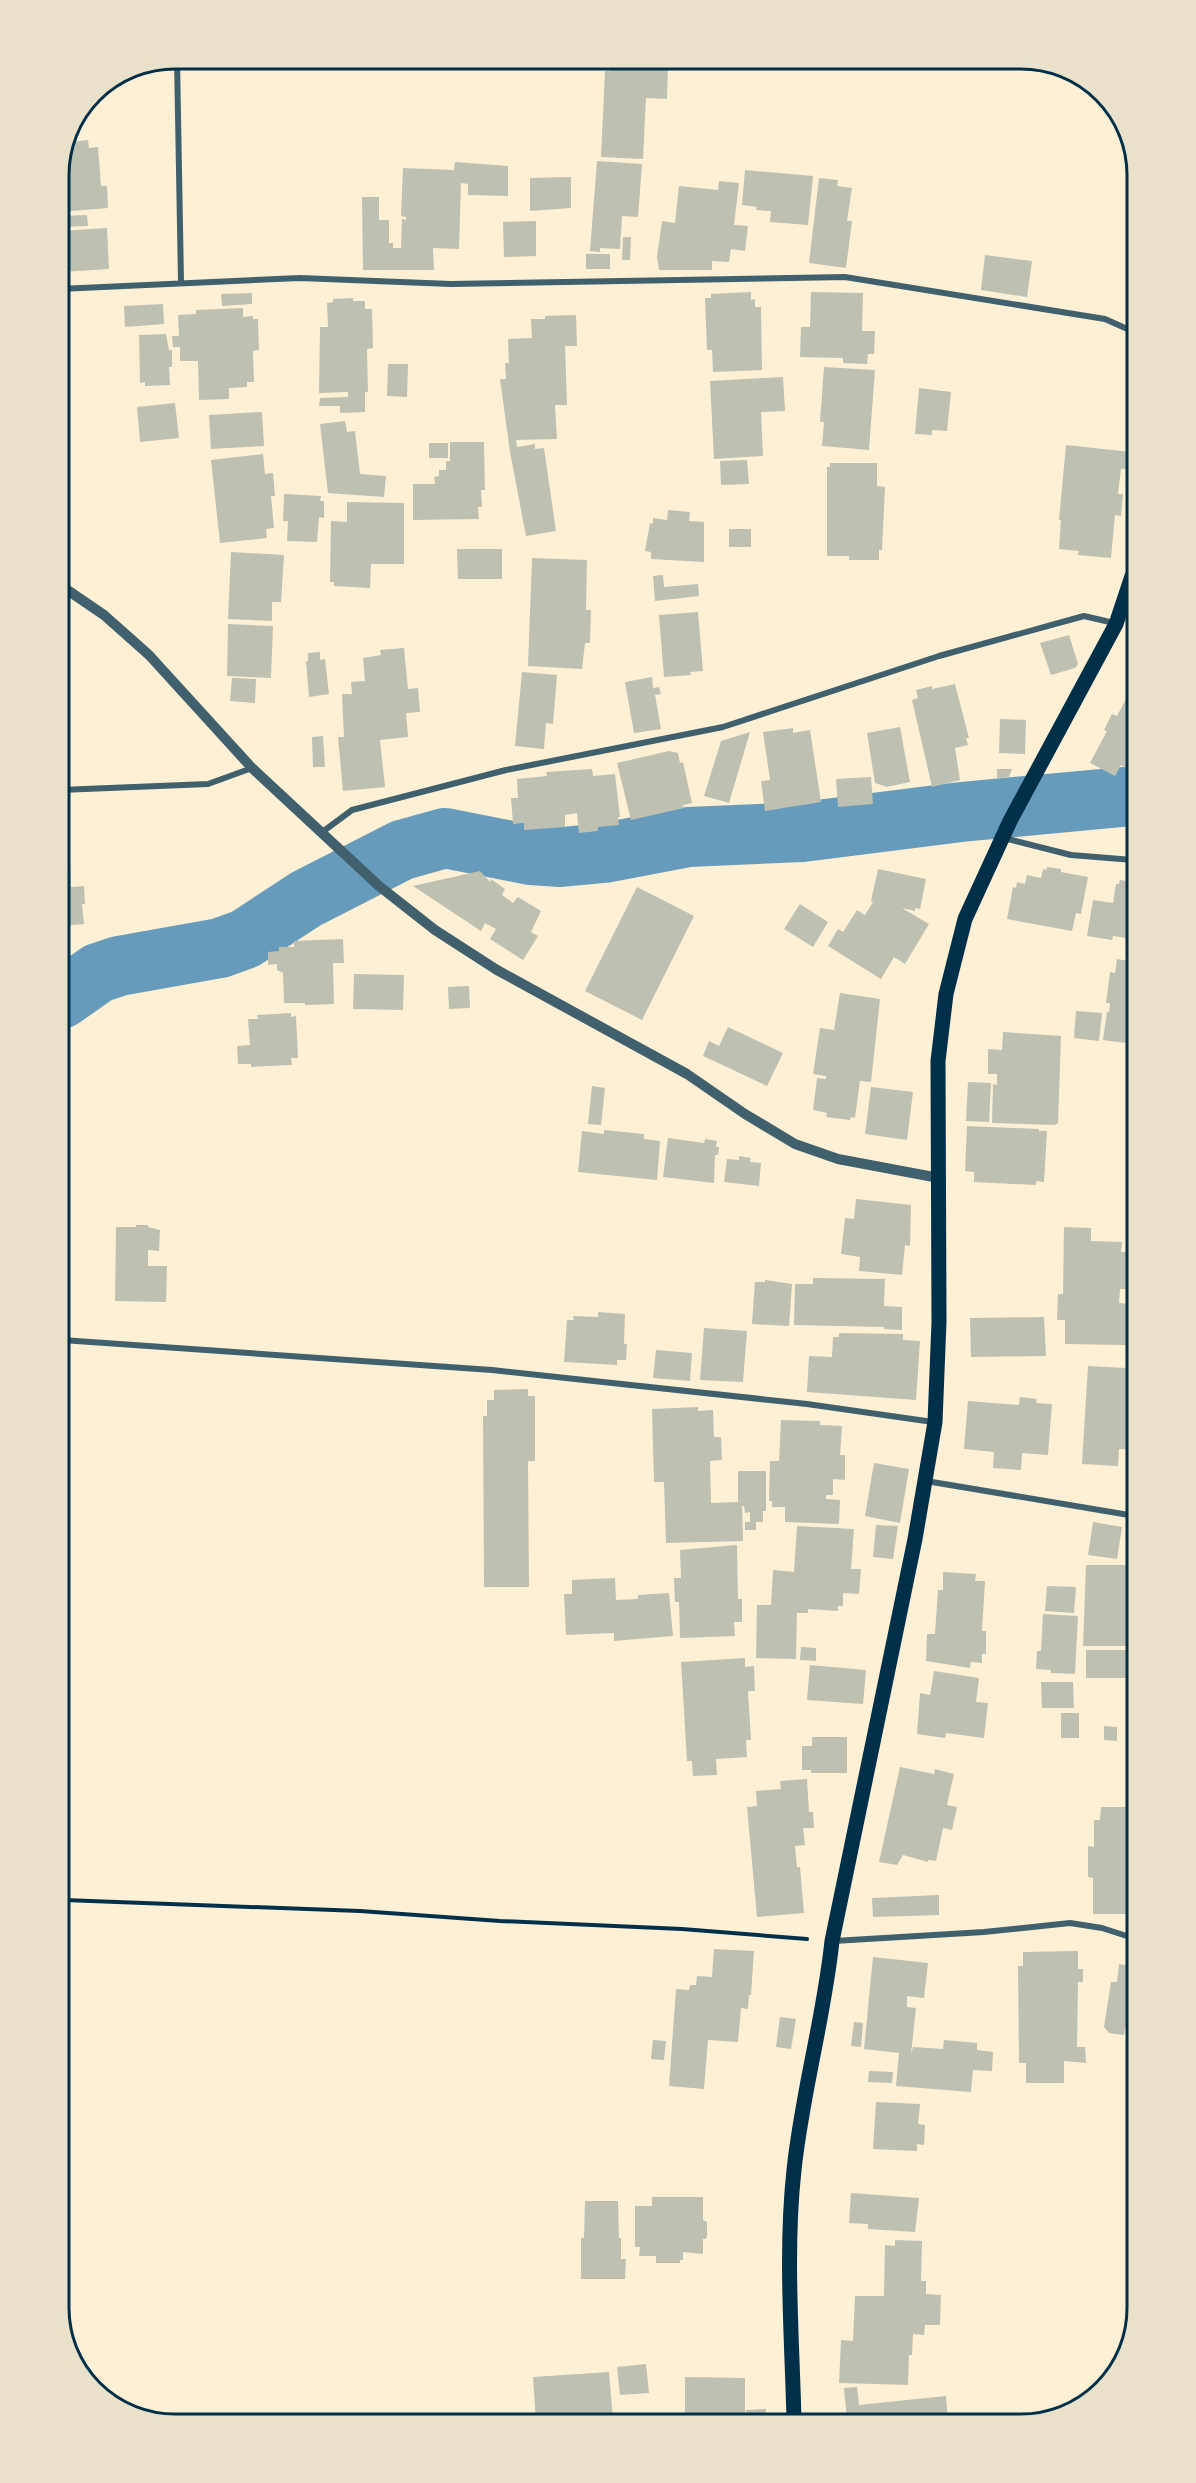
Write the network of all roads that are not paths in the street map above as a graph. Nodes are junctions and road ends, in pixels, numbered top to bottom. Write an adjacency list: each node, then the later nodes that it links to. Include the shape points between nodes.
1 (177, 69): 2 (street)
2 (181, 282): 3 (street); 4 (street, via 300,278 451,284 844,277 1106,319)
3 (69, 288)
4 (1127, 330)
5 (69, 591): 8 (street, via 104,615 149,655)
6 (1127, 591): 7 (main road)
7 (1116, 624): 10 (street, via 1084,616 939,656 723,727 506,771 352,810); 11 (main road)
8 (252, 768): 9 (street, via 208,783); 10 (street)
9 (69, 790)
10 (321, 833): 13 (street, via 435,930 497,970 687,1074 795,1144 838,1159)
11 (1002, 837): 12 (street, via 1071,855); 13 (main road, via 965,919 946,994 938,1061)
12 (1127, 860)
13 (939, 1178): 15 (main road)
14 (69, 1340): 15 (street, via 492,1370)
15 (935, 1422): 16 (main road)
16 (925, 1481): 17 (street); 19 (main road)
17 (1127, 1515)
18 (1127, 1936): 19 (street, via 1070,1923)
19 (832, 1941): 20 (main road, via 794,2172 790,2273)
20 (794, 2414)

